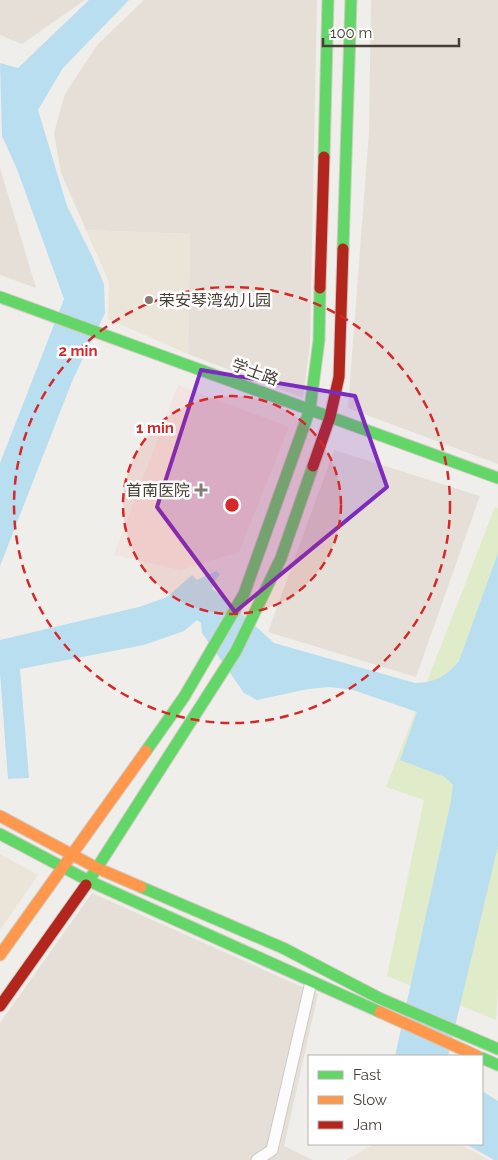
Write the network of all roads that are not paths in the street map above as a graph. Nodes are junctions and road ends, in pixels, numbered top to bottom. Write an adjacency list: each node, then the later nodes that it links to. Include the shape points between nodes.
1 (328, 0): 4 (street, via 319,340)
2 (351, 0): 5 (street, via 339,377)
3 (0, 297): 4 (street, 学士路)
4 (310, 409): 5 (street, 学士路); 9 (street, via 244,594 184,697)
5 (330, 416): 6 (street, 学士路); 11 (street, via 281,558 236,651)
6 (498, 478)
7 (0, 816): 9 (street)
8 (0, 834): 10 (street)
9 (71, 855): 10 (street); 11 (street)
10 (62, 868): 12 (street); 13 (street)
11 (97, 868): 12 (street); 16 (street, via 283,948 395,1005)
12 (88, 881): 14 (street); 15 (street)
13 (0, 956)
14 (311, 982): 17 (street); 20 (street, via 272,1150)
15 (0, 1006)
16 (498, 1049)
17 (475, 1055)
18 (483, 1058): 19 (street)
19 (498, 1066)
20 (257, 1160)

